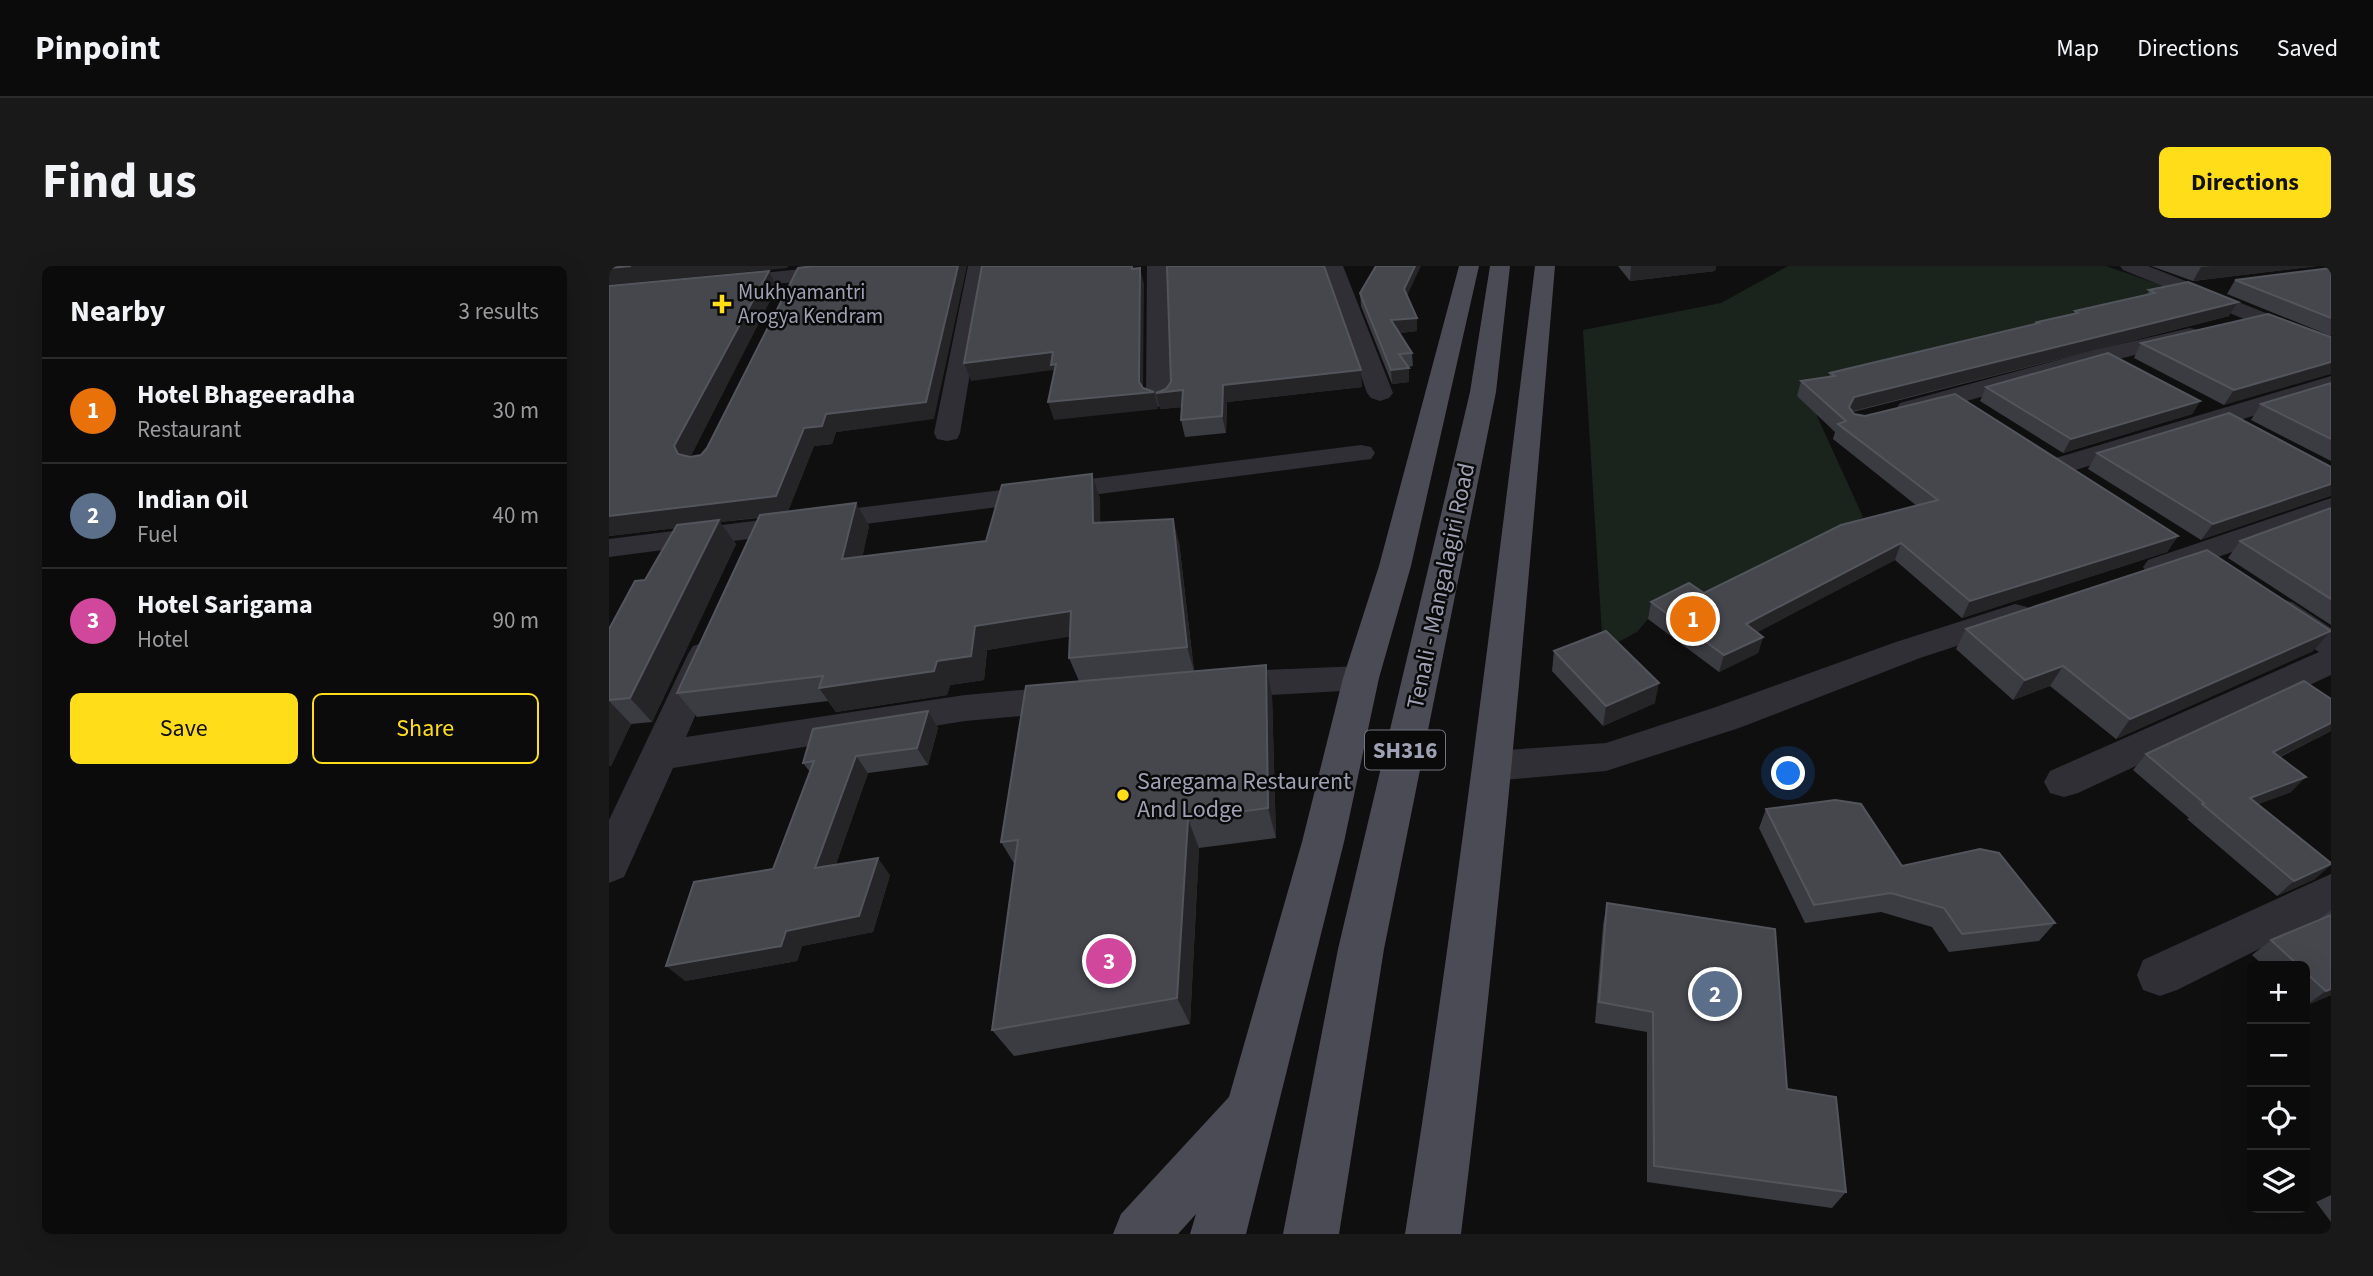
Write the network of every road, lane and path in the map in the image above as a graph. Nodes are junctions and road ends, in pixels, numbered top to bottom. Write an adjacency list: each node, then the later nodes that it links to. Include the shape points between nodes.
1 (896, 266): 9 (street)
2 (978, 266): 26 (street)
3 (1157, 266): 22 (street)
4 (1333, 266): 19 (street)
5 (1469, 266): 41 (main road, via 1395,566)
6 (1500, 266): 54 (main road, Tenali - Mangalagiri Road / SH316, via 1483,392 1361,949)
7 (1545, 266): 45 (main road)
8 (2130, 266): 12 (street)
9 (799, 271): 10 (street); 13 (street)
10 (703, 285)
11 (2228, 286): 12 (street)
12 (2190, 290): 14 (street)
13 (784, 300)
14 (2260, 318): 15 (street); 16 (street)
15 (2331, 347)
16 (2104, 355): 17 (street); 20 (street)
17 (2139, 373)
18 (2331, 384): 24 (street)
19 (1380, 393)
20 (1953, 398): 23 (street); 25 (street)
21 (2187, 398): 24 (street)
22 (1159, 399)
23 (1886, 414)
24 (2222, 417): 27 (street); 29 (street, via 2047,458)
25 (1989, 421)
26 (947, 433)
27 (2258, 436)
28 (1361, 453): 31 (street)
29 (2094, 488)
30 (2331, 507): 34 (street)
31 (762, 527): 33 (street); 35 (street)
32 (2163, 533): 34 (street)
33 (609, 548)
34 (2198, 555): 36 (street); 39 (street)
35 (745, 565)
36 (2132, 576)
37 (2040, 607): 45 (street, via 1606,757)
38 (716, 629): 44 (street)
39 (2331, 644)
40 (2331, 661): 46 (street)
41 (1361, 678): 42 (street); 50 (main road, via 1323,842)
42 (1186, 688)
43 (1103, 695): 44 (street, via 965,708)
44 (659, 755): 47 (street)
45 (1493, 766): 51 (main road)
46 (2064, 782)
47 (609, 865)
48 (2331, 892): 49 (street)
49 (2160, 975)
50 (1250, 1112): 52 (main road); 53 (main road)
51 (1434, 1232)
52 (1141, 1234)
53 (1218, 1234)
54 (1311, 1234)

